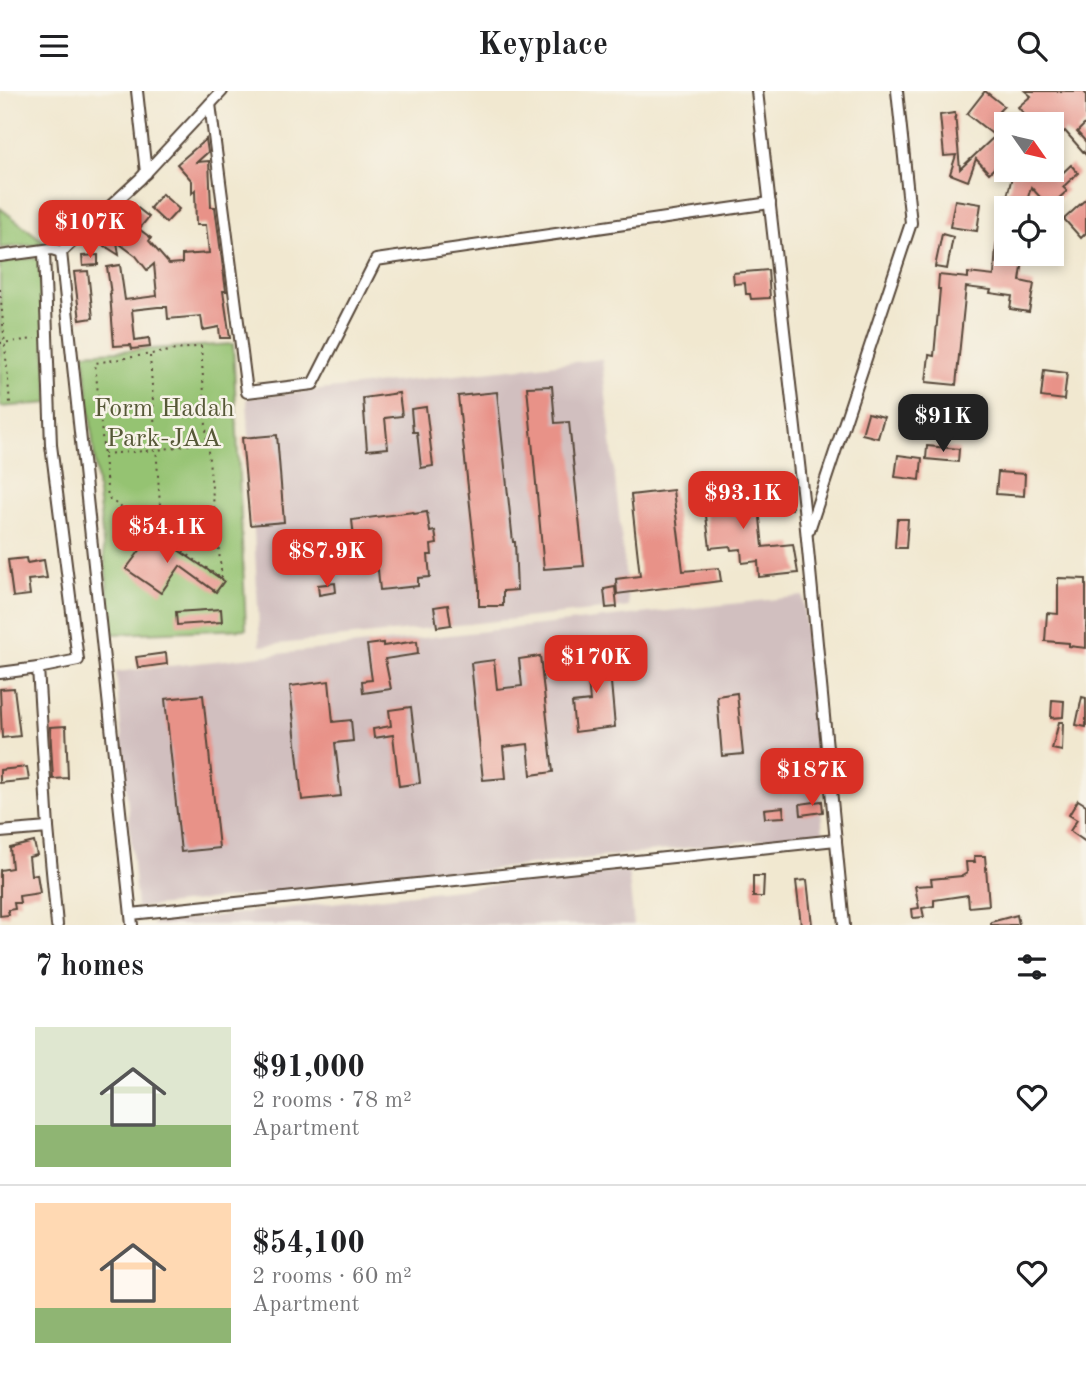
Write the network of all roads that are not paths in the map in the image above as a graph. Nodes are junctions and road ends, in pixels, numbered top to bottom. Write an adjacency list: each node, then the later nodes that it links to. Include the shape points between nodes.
1 (137, 91): 6 (street)
2 (222, 91): 5 (street)
3 (757, 91): 7 (street)
4 (897, 91): 11 (street, via 911,223)
5 (210, 104): 6 (street); 7 (street, via 247,392 313,384 376,260)
6 (146, 173): 9 (street)
7 (769, 203): 11 (street)
8 (44, 252): 9 (street); 10 (street); 12 (street, via 51,445 78,660)
9 (61, 252): 17 (street)
10 (0, 256)
11 (807, 537): 16 (street)
12 (38, 668): 13 (street); 14 (street)
13 (0, 673)
14 (48, 828): 15 (street); 18 (street)
15 (0, 832)
16 (836, 840): 17 (street); 19 (street)
17 (132, 920)
18 (57, 925)
19 (844, 925)

